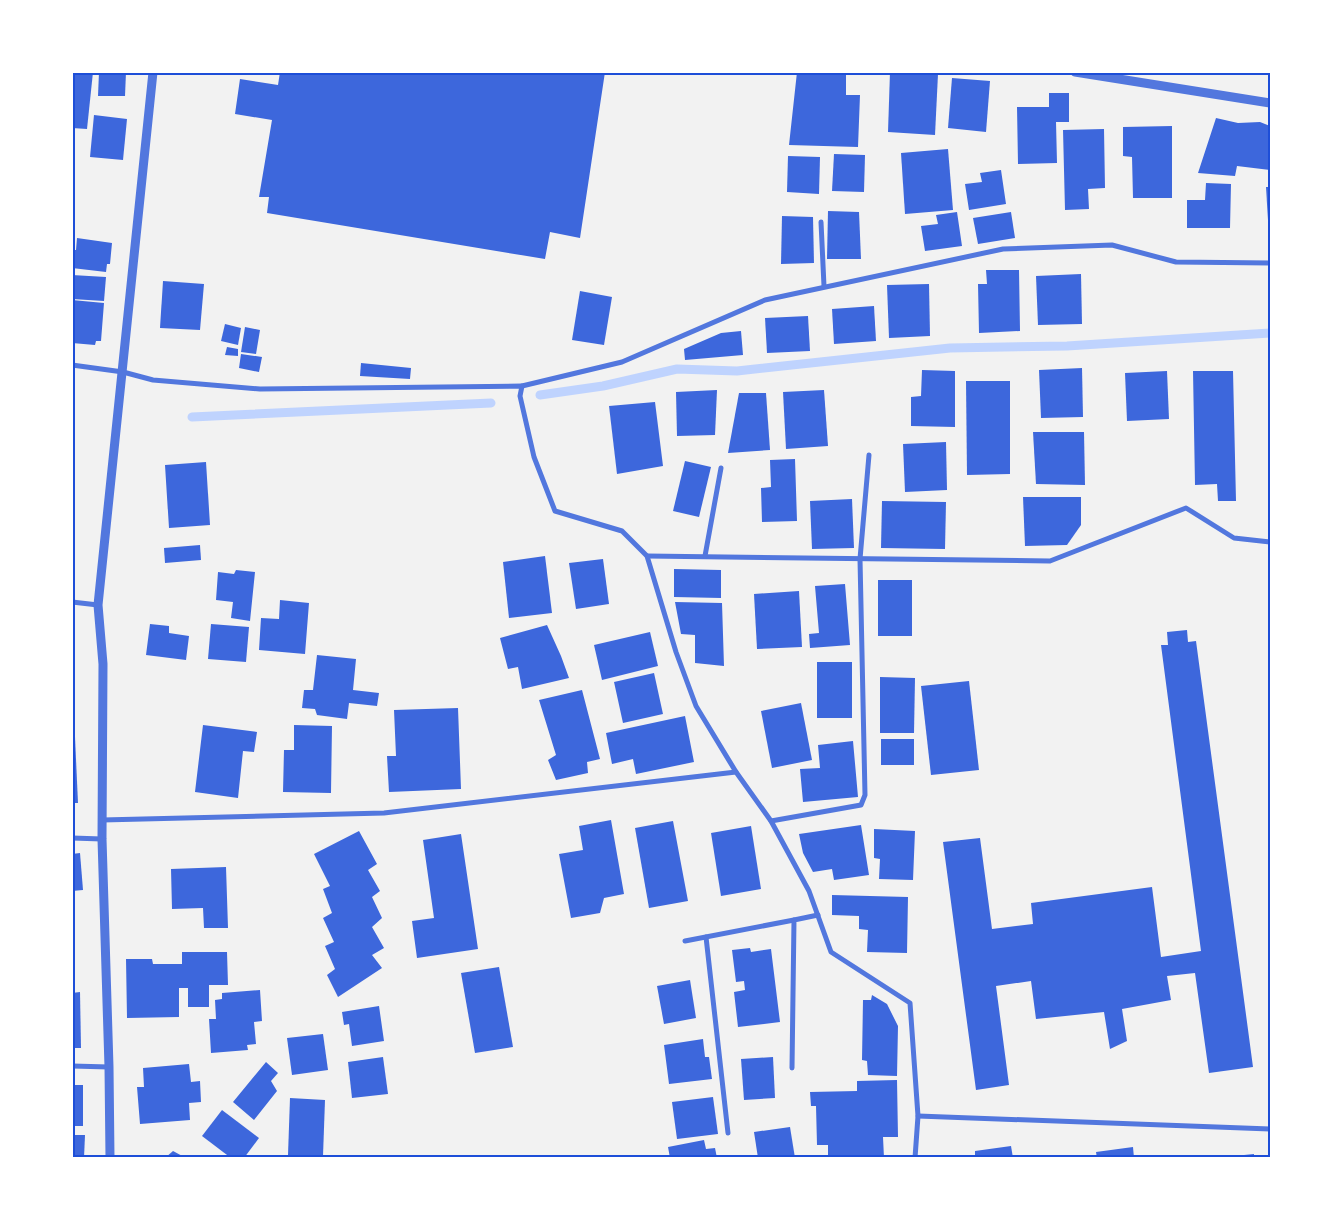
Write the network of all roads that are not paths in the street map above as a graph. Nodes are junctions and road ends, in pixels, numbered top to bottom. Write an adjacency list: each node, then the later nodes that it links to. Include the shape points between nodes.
1 (153, 72): 8 (street)
2 (1075, 72): 3 (street)
3 (1270, 103)
4 (821, 222): 6 (street)
5 (1270, 263): 6 (street, via 1176,262 1112,245 1051,246 1003,249)
6 (824, 286): 9 (street, via 765,300 622,362)
7 (72, 365): 8 (street)
8 (123, 372): 9 (street, via 153,380 260,389); 17 (street)
9 (522, 386): 13 (street, via 520,396 534,457 555,511 622,531)
10 (870, 455): 15 (street)
11 (721, 468): 14 (street)
12 (1270, 542): 15 (street, via 1234,538 1186,508 1050,561)
13 (647, 556): 14 (street); 18 (street, via 696,706)
14 (705, 556): 15 (street)
15 (860, 559): 20 (street, via 865,795 861,805)
16 (72, 602): 17 (street)
17 (98, 605): 19 (street, via 103,664)
18 (736, 772): 19 (street, via 384,813); 20 (street)
19 (102, 820): 22 (street)
20 (771, 822): 23 (street, via 809,891)
21 (72, 838): 22 (street)
22 (102, 838): 28 (street)
23 (818, 915): 24 (street); 30 (street, via 831,952 910,1003)
24 (794, 920): 25 (street); 29 (street)
25 (706, 937): 26 (street); 32 (street)
26 (685, 941)
27 (72, 1066): 28 (street)
28 (109, 1067): 33 (street)
29 (792, 1068)
30 (918, 1116): 31 (street); 34 (street)
31 (1270, 1129)
32 (728, 1133)
33 (110, 1158)
34 (915, 1158)

